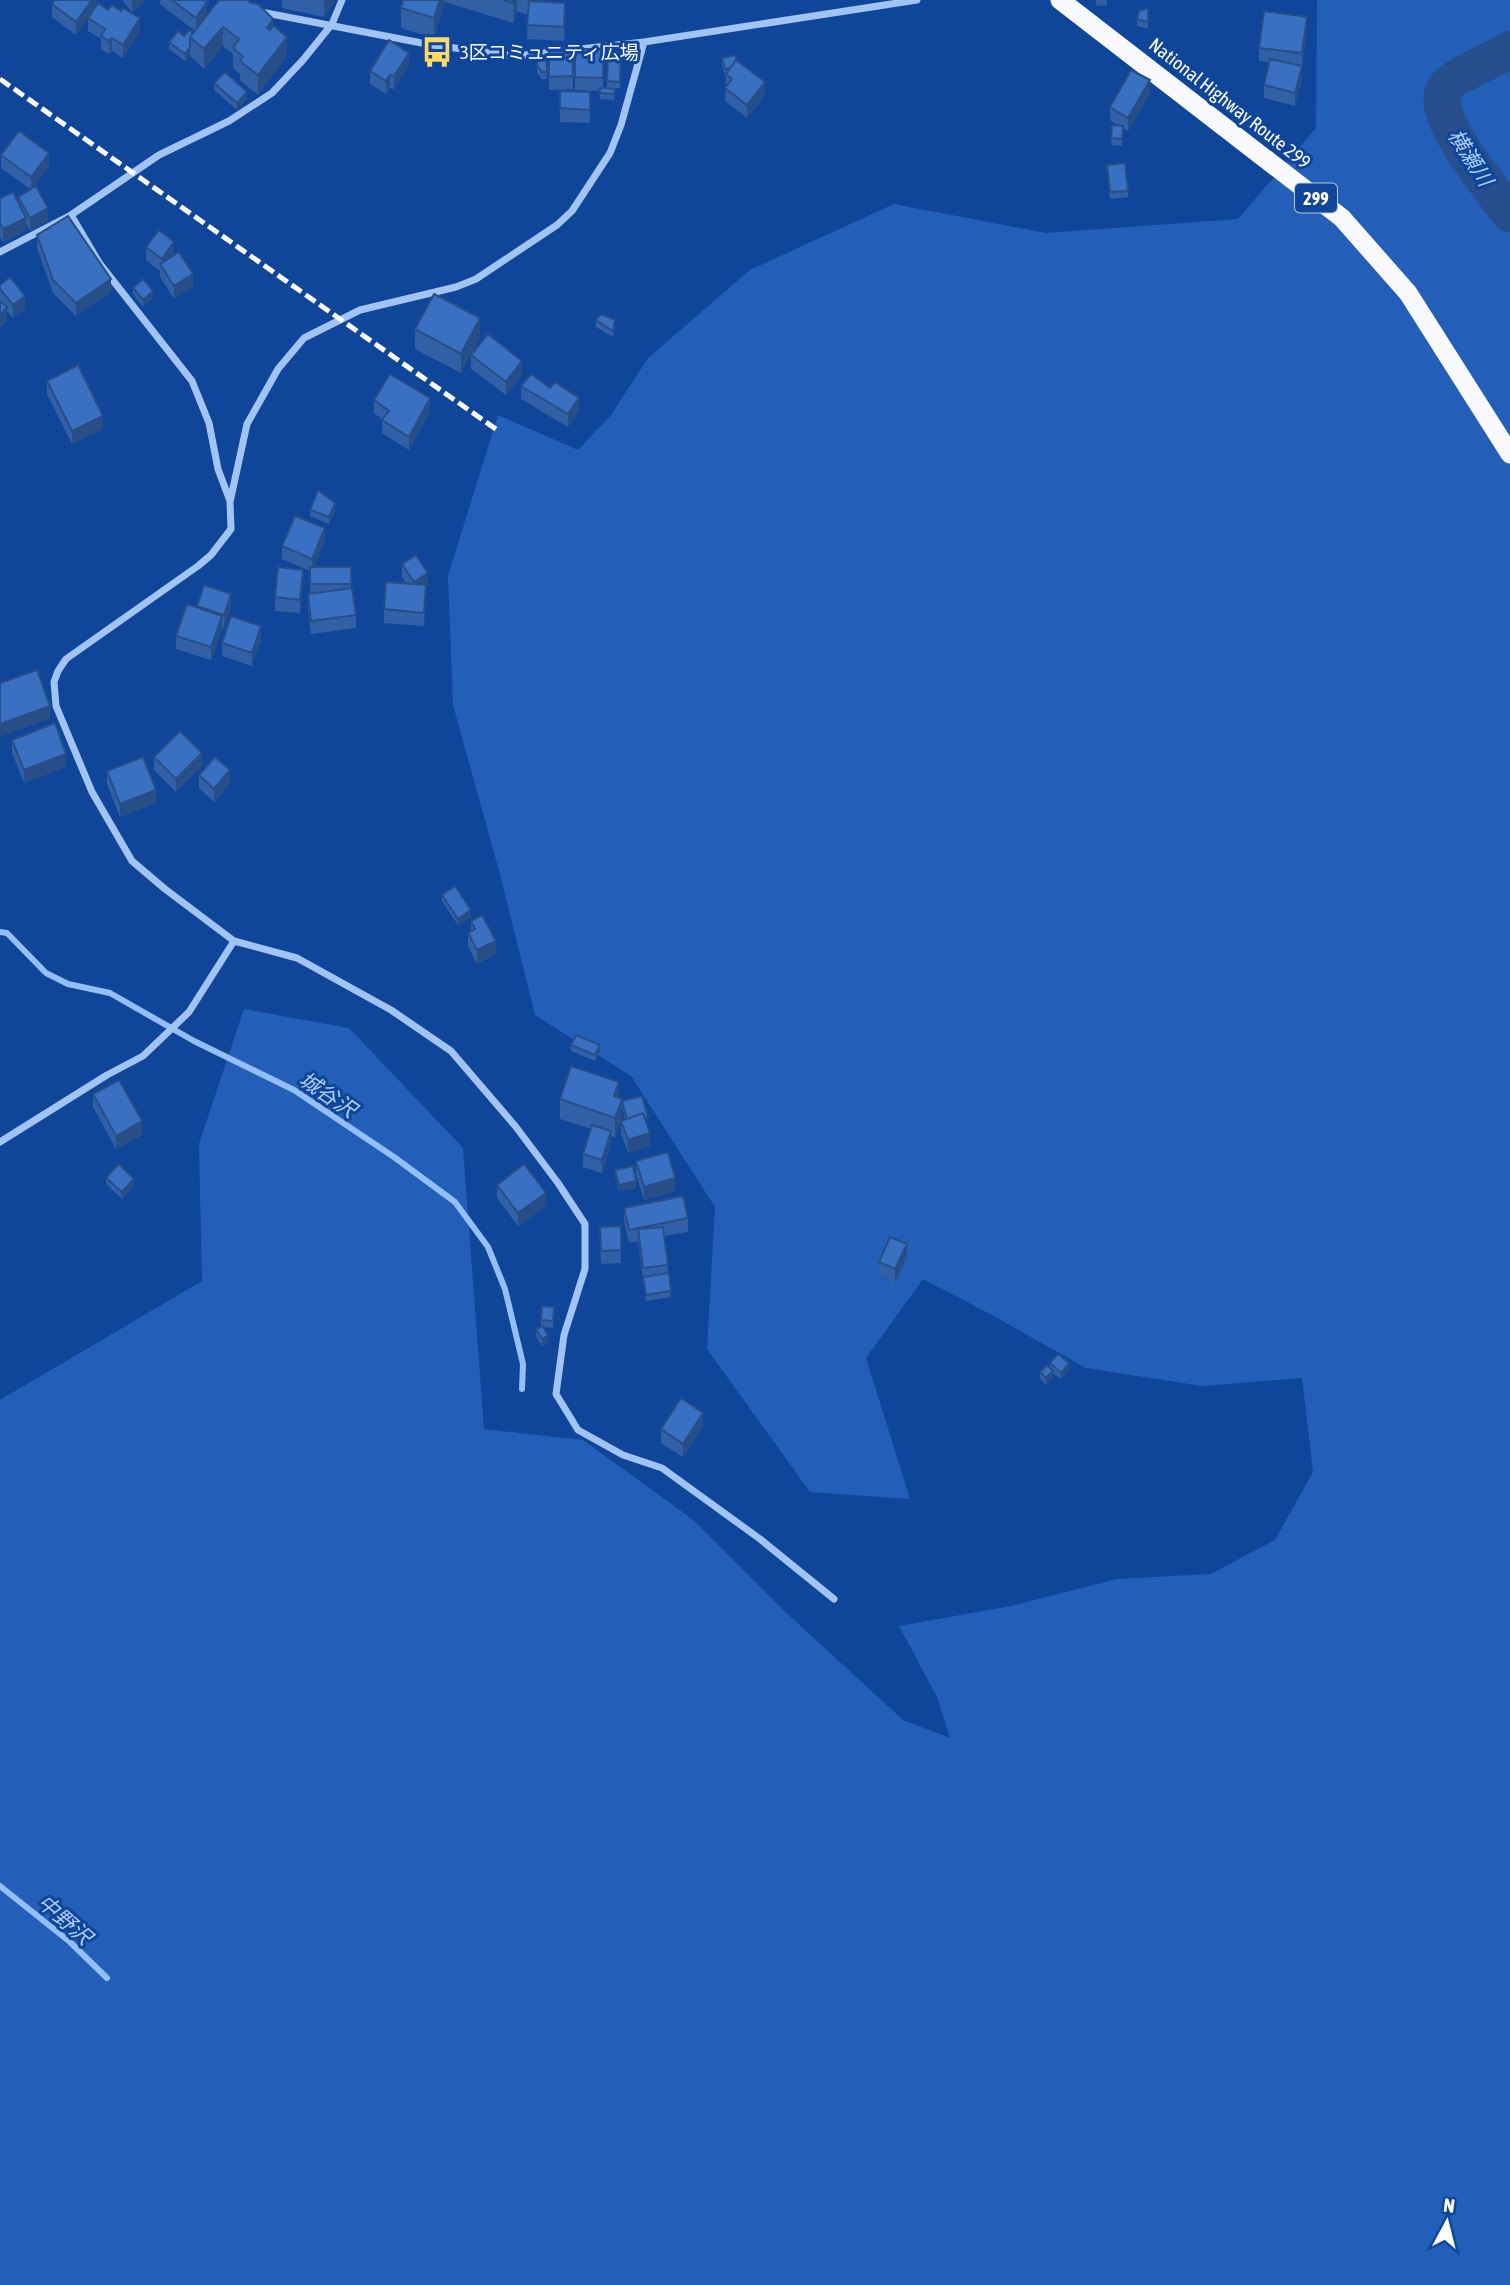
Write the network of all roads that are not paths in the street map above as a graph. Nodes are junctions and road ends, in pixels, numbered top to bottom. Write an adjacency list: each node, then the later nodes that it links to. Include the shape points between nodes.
1 (342, 0): 5 (street)
2 (917, 0): 6 (street)
3 (1060, 0): 9 (highway, National Highway Route 299 / 299, via 1342,218 1408,293)
4 (248, 6): 5 (street)
5 (331, 24): 6 (street, via 516,56); 7 (street, via 272,93 229,121 159,155)
6 (644, 42): 10 (street, via 610,153 572,211 476,279 360,310 304,338 278,369 247,424)
7 (71, 215): 8 (street); 10 (street, via 100,264 192,381 209,423)
8 (0, 252)
9 (1510, 454)
10 (230, 502): 11 (street, via 231,528 211,555 66,659 54,682 56,706 92,792 132,861)
11 (234, 941): 12 (street, via 189,1012 143,1056); 13 (street, via 297,958 391,1010 451,1051 516,1127 585,1223 585,1269 564,1335 556,1394 578,1430 623,1455 662,1468)
12 (0, 1142)
13 (835, 1599)

